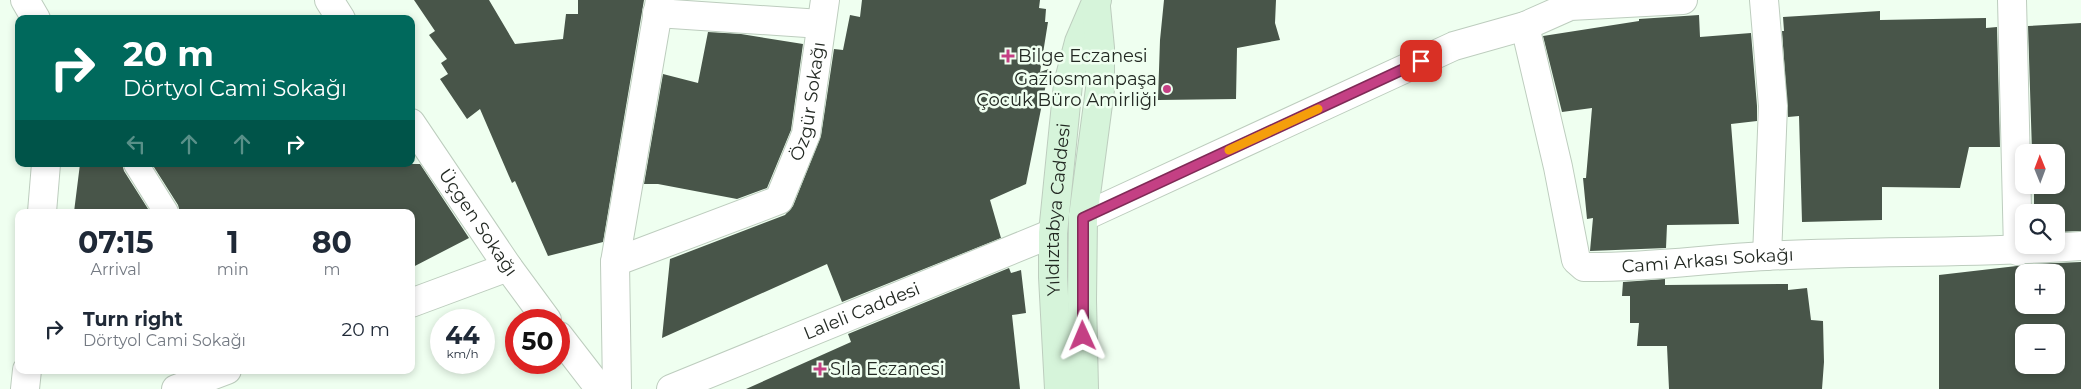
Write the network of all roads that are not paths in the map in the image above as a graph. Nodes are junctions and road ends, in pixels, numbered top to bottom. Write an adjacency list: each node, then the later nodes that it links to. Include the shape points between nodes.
1 (25, 0): 10 (street)
2 (328, 0): 11 (street)
3 (1683, 0): 7 (street)
4 (1764, 0): 24 (street, via 1773,106)
5 (2012, 0): 16 (street)
6 (1096, 3): 19 (main road, Yıldıztabya Caddesi, via 1100,89); 20 (main road, Yıldıztabya Caddesi, via 1079,42 1068,84)
7 (1570, 3): 12 (street)
8 (658, 6): 9 (street); 25 (street)
9 (823, 12): 25 (street, Özgür Sokağı, via 806,134 779,200)
10 (34, 15)
11 (338, 15)
12 (1525, 26): 19 (street, via 1454,46); 24 (street, Cami Arkası Sokağı, via 1576,260 1584,267 1614,268)
13 (415, 129): 26 (street, Üçgen Sokağı)
14 (46, 167): 17 (street)
15 (138, 167): 18 (lane)
16 (2017, 204)
17 (42, 209)
18 (164, 209)
19 (1083, 218): 20 (main road); 38 (main road, Yıldıztabya Caddesi)
20 (1053, 233): 36 (street, Laleli Caddesi); 37 (main road, Yıldıztabya Caddesi)
21 (2081, 246): 22 (street, Cami Arkası Sokağı)
22 (2065, 247)
23 (2015, 251): 24 (street, Cami Arkası Sokağı)
24 (1767, 256)
25 (615, 262): 35 (street)
26 (508, 267): 27 (street); 28 (street, Üçgen Sokağı)
27 (415, 301)
28 (539, 309)
29 (570, 350): 34 (street)
30 (27, 374): 32 (street)
31 (217, 374): 33 (street)
32 (25, 389)
33 (176, 389)
34 (600, 389)
35 (616, 389)
36 (671, 389)
37 (1059, 389)
38 (1084, 389)

